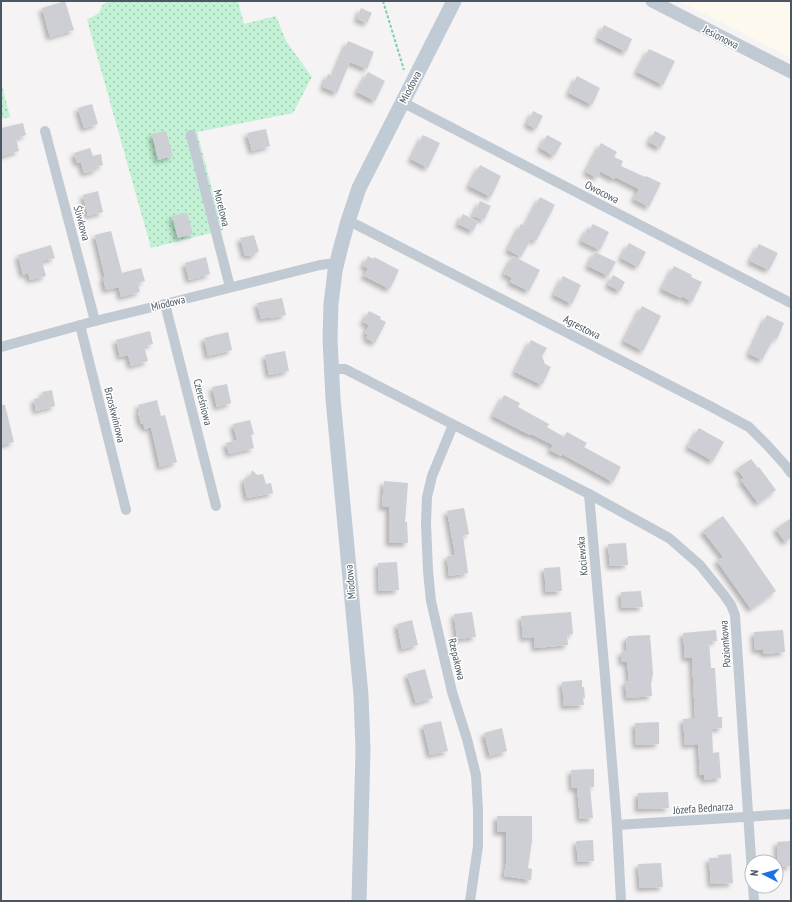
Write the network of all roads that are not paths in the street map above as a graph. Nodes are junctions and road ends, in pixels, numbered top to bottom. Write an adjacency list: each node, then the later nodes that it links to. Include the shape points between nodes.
1 (454, 1): 4 (main road, Miodowa)
2 (652, 1): 3 (street, Jesionowa)
3 (791, 72)
4 (402, 102): 7 (main road, Miodowa, via 360,188); 10 (street, Owocowa)
5 (45, 131): 12 (street, Śliwkowa)
6 (191, 135): 9 (street, Morelowa)
7 (348, 221): 8 (main road, Miodowa); 17 (street, Agrestowa, via 749,427)
8 (336, 264): 9 (street, Miodowa, via 320,265); 15 (main road, Miodowa, via 331,304)
9 (230, 287): 11 (street, Miodowa)
10 (791, 303)
11 (166, 304): 12 (street, Miodowa); 19 (street, Czereśniowa)
12 (95, 321): 13 (street, Miodowa)
13 (80, 325): 14 (street, Miodowa); 20 (street, Brzoskwiniowa)
14 (1, 347)
15 (332, 369): 16 (street, via 345,369); 25 (main road, Miodowa, via 361,695 363,750)
16 (453, 424): 18 (street); 26 (street, Rzepakowa, via 432,476 427,498 426,523 431,601 452,692 476,775 478,846)
17 (791, 473)
18 (589, 494): 22 (street, Poziomkowa, via 669,538 700,565 731,605 735,615); 23 (street, Kociewska)
19 (216, 506)
20 (126, 510)
21 (791, 814): 22 (street, Józefa Bednarza)
22 (749, 817): 23 (street, Józefa Bednarza); 24 (street, Poziomkowa)
23 (617, 825): 27 (street, Kociewska)
24 (751, 854)
25 (359, 901)
26 (470, 901)
27 (621, 901)

